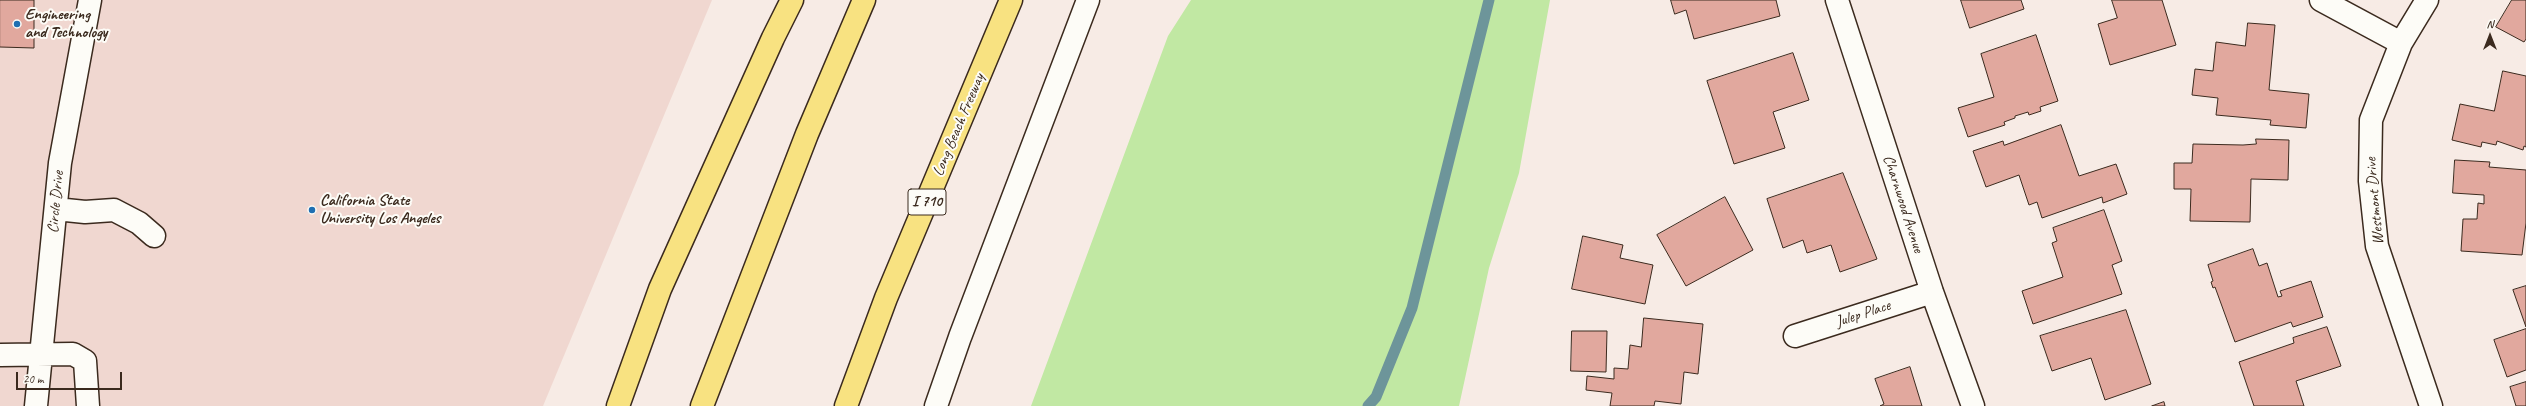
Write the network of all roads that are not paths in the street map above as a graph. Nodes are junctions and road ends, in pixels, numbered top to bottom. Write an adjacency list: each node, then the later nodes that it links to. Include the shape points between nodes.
1 (90, 0): 10 (street, Circle Drive, via 60,163)
2 (792, 0): 18 (highway, via 660,289)
3 (864, 0): 19 (highway, via 807,134)
4 (1011, 0): 20 (highway, Long Beach Freeway / I 710, via 886,298)
5 (1088, 0): 21 (street)
6 (1837, 0): 12 (street, Charnwood Avenue)
7 (2321, 0): 9 (street)
8 (2427, 0): 9 (street, Westmont Drive)
9 (2401, 43): 23 (street, Westmont Drive, via 2371,120 2370,181 2377,246)
10 (56, 209): 11 (street, via 85,212 114,210 139,223); 15 (street, Circle Drive)
11 (154, 236)
12 (1932, 292): 13 (street, Julep Place); 22 (street, Charnwood Avenue)
13 (1795, 336)
14 (0, 355): 15 (street)
15 (42, 355): 16 (street, Circle Drive); 17 (street, via 73,354 85,361)
16 (36, 406)
17 (88, 406)
18 (618, 406)
19 (702, 406)
20 (846, 406)
21 (936, 406)
22 (1973, 406)
23 (2432, 406)

